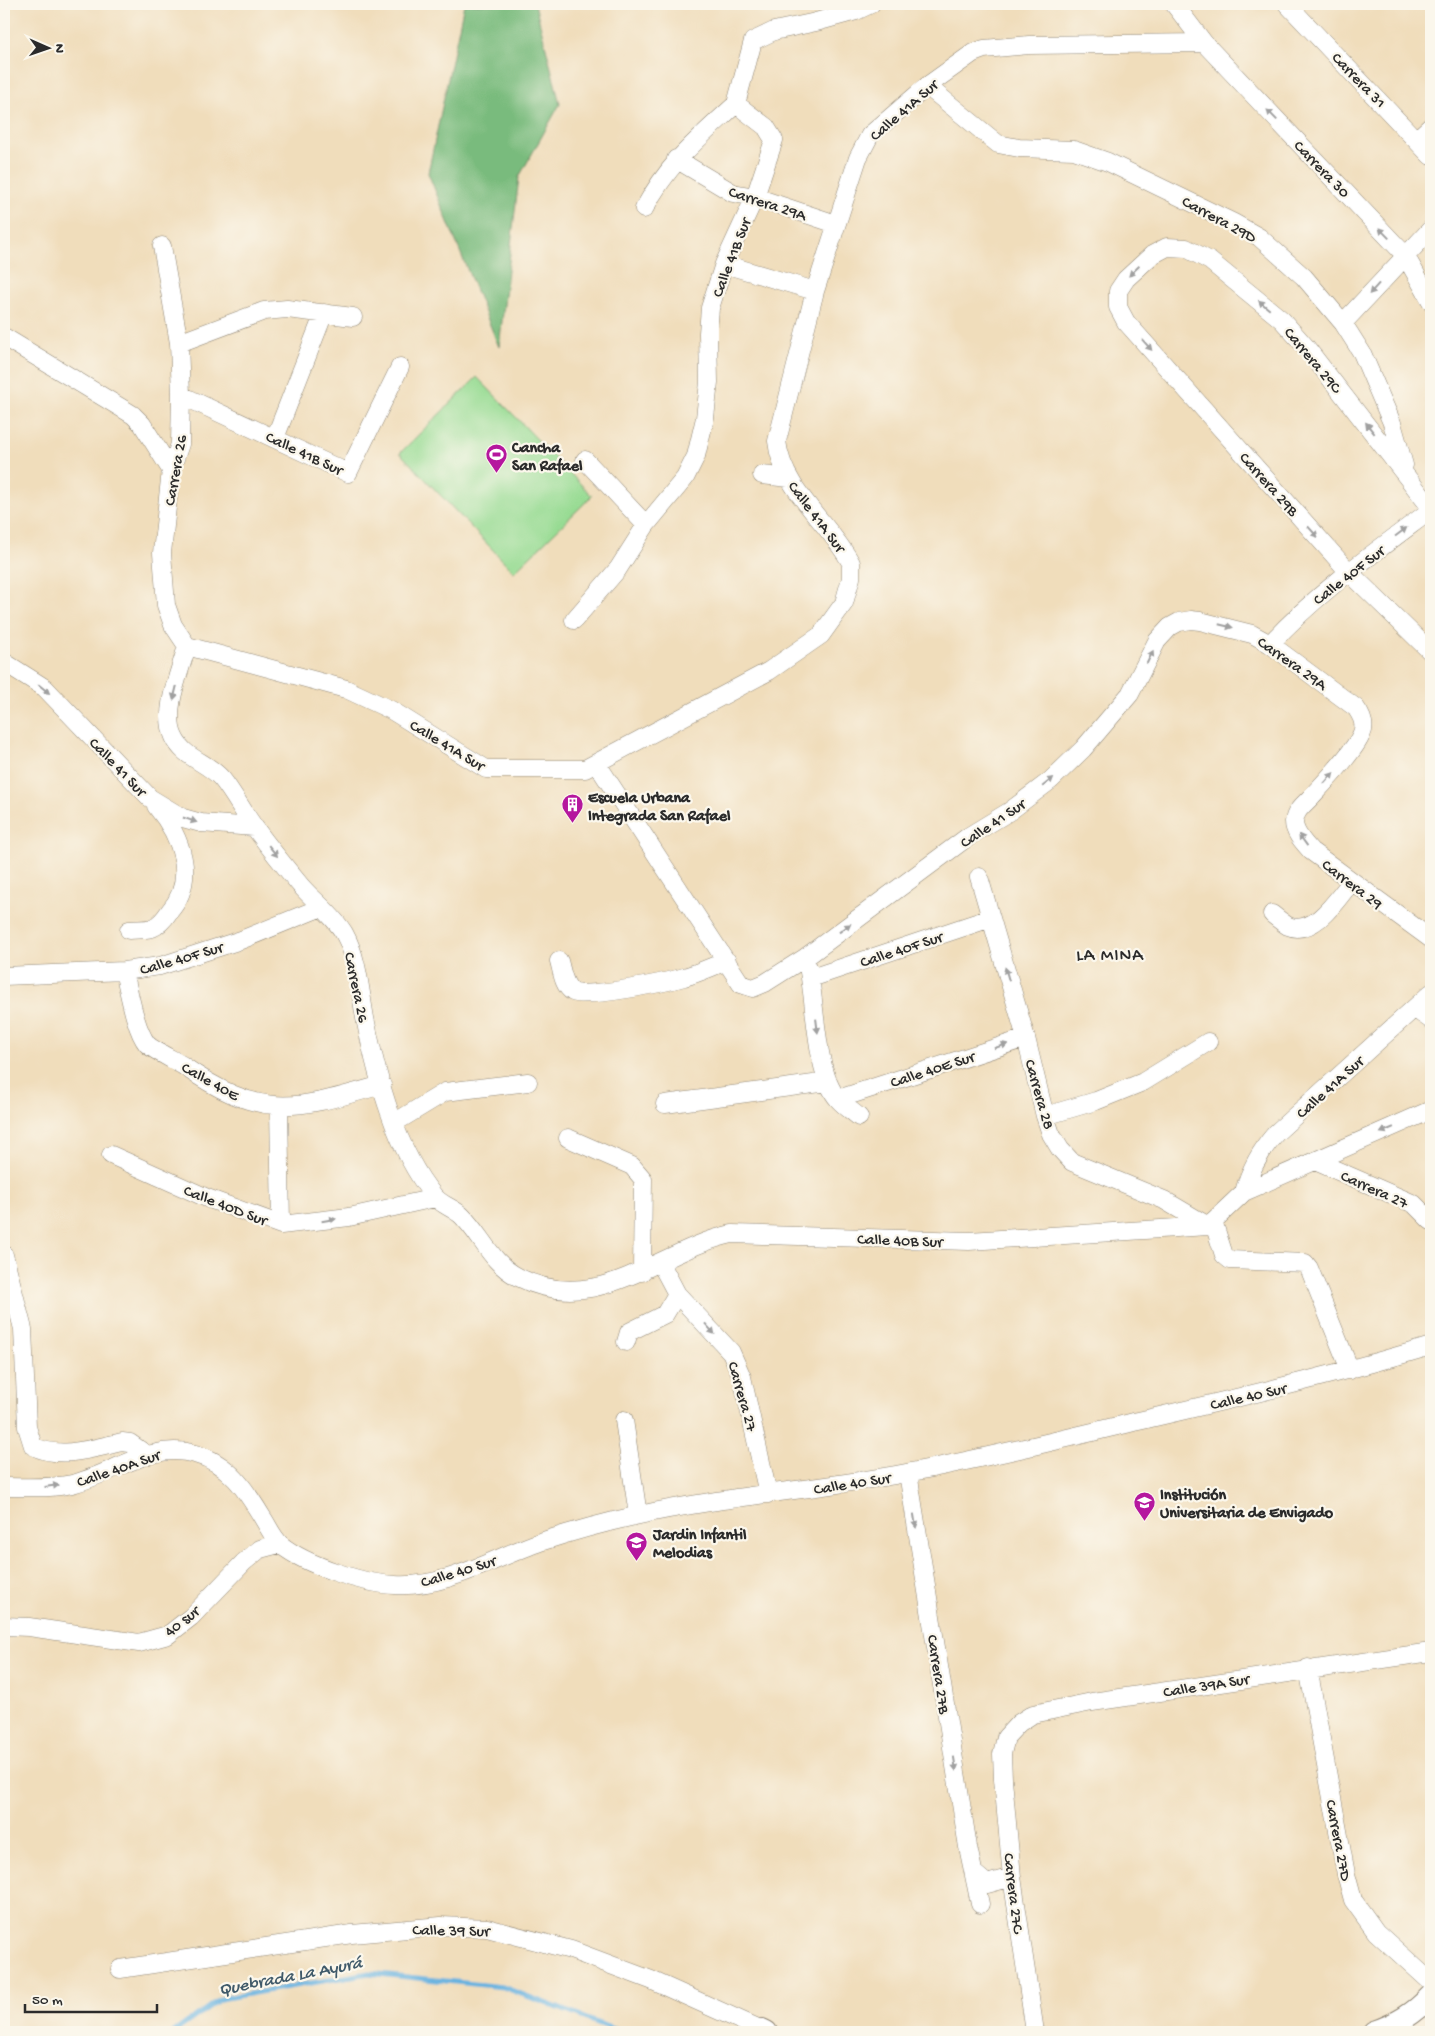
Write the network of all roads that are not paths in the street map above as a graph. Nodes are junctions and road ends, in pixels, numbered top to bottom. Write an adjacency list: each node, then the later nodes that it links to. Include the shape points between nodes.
1 (871, 4): 6 (street, via 816,22 774,30 753,41)
2 (1174, 4): 4 (street, Carrera 30)
3 (1287, 4): 8 (street, Carrera 31)
4 (1204, 43): 5 (street, Calle 41A Sur, via 1001,46 973,53); 16 (street, Carrera 30, one-way to 4)
5 (927, 86): 13 (street, Calle 41A Sur, via 870,135 858,158); 23 (street, Carrera 29D, via 998,144 1074,150 1108,162 1259,237 1304,277)
6 (736, 104): 10 (street); 11 (street, Calle 41B Sur, via 766,126 774,140)
7 (1431, 126): 8 (street)
8 (1417, 139): 9 (street, Carrera 31)
9 (1431, 156)
10 (676, 159): 11 (street, Carrera 29A, via 733,193); 12 (street, via 656,185)
11 (755, 196): 13 (street, Carrera 29A); 17 (street, Calle 41B Sur)
12 (644, 208)
13 (836, 224): 18 (street, Calle 41A Sur)
14 (1431, 229): 16 (street)
15 (162, 246): 25 (street, Carrera 26)
16 (1405, 255): 19 (street, Carrera 30); 23 (street, one-way to 23)
17 (724, 264): 18 (street); 35 (street, Calle 41B Sur, via 710,308 706,418 696,456 685,478)
18 (815, 291): 33 (street, Calle 41A Sur, via 777,441 779,457)
19 (1431, 301)
20 (1118, 307): 32 (street, Carrera 29C, one-way to 20, via 1282,320 1210,260 1186,248 1167,247 1152,255 1126,279 1118,291); 36 (street, Carrera 29B, one-way to 36, via 1126,322)
21 (324, 313): 22 (street); 25 (street, via 287,309 264,311); 28 (street)
22 (353, 318)
23 (1343, 323): 32 (street, Carrera 29D, via 1362,353 1378,388)
24 (4, 337): 30 (street, via 133,415)
25 (179, 343): 27 (street, Carrera 26)
26 (400, 367): 28 (street, Calle 41B Sur, via 348,473)
27 (182, 395): 28 (street, Calle 41B Sur); 30 (street, Carrera 26, via 180,444)
28 (275, 438)
29 (585, 460): 35 (street)
30 (171, 470): 40 (street, Carrera 26, via 162,554 166,605)
31 (762, 475): 33 (street)
32 (1407, 475): 34 (street, Carrera 29C)
33 (789, 478): 43 (street, Calle 41A Sur, via 851,563 852,578 844,603 821,636 768,671)
34 (1431, 509): 36 (street, Calle 40F Sur, one-way to 34)
35 (646, 525): 37 (street, Calle 41B Sur, via 618,569)
36 (1348, 571): 39 (street, Calle 40F Sur); 41 (street, Carrera 29B)
37 (574, 620)
38 (1179, 622): 39 (street, Carrera 29A, one-way to 39, via 1191,620 1229,626); 54 (street, Calle 41 Sur, one-way to 38, via 969,836 1051,780 1083,749 1130,694 1157,641)
39 (1270, 644): 45 (street, Carrera 29A, one-way to 39, via 1336,770 1362,733 1363,723 1356,708)
40 (186, 646): 43 (street, Calle 41A Sur, via 346,689 391,710 486,769 585,769); 46 (street, Carrera 26, one-way to 46, via 172,706 174,736 184,753 220,777)
41 (1431, 652)
42 (4, 662): 44 (street, Calle 41 Sur, one-way to 44, via 45,688)
43 (597, 764): 56 (street)
44 (150, 798): 46 (street, Calle 41 Sur, one-way to 46, via 184,818 201,823); 52 (street, via 176,838 184,860 185,884 173,908 160,923 148,929)
45 (1296, 814): 48 (street, Carrera 29, one-way to 45, via 1311,851 1299,837 1294,823)
46 (254, 827): 49 (street, Carrera 26, one-way to 49)
47 (979, 877): 51 (street, Carrera 28)
48 (1351, 882): 50 (street, via 1313,924 1298,928 1288,926); 53 (street, Carrera 29)
49 (322, 907): 57 (street, Calle 40F Sur, via 241,940 160,966); 67 (street, Carrera 26, via 342,930 353,953 374,1061)
50 (1272, 914)
51 (992, 918): 59 (street, Calle 40F Sur); 63 (street, Carrera 28, one-way to 51)
52 (129, 930)
53 (1431, 939)
54 (806, 957): 56 (street, Calle 41 Sur, via 753,988 741,984); 59 (street)
55 (559, 961): 56 (street, via 568,988 583,994 684,978)
56 (727, 961)
57 (124, 972): 58 (street, Calle 40F Sur); 70 (street, Calle 40E, via 147,1045 238,1097)
58 (4, 976)
59 (810, 978): 66 (street, one-way to 66)
60 (1431, 993): 61 (street, Calle 41A Sur)
61 (1415, 1009): 62 (street); 78 (street, Calle 41A Sur, via 1276,1133 1253,1166)
62 (1431, 1020)
63 (1026, 1038): 68 (street, Calle 40E Sur, one-way to 63); 72 (street, Carrera 28)
64 (1208, 1042): 72 (street, via 1143,1082 1096,1101)
65 (528, 1082): 74 (street, via 445,1092)
66 (828, 1082): 68 (street); 69 (street)
67 (382, 1085): 70 (street, Calle 40E, via 302,1106); 74 (street, Carrera 26)
68 (838, 1099): 73 (street)
69 (665, 1104)
70 (279, 1106): 82 (street)
71 (1431, 1110): 77 (street, one-way to 77)
72 (1045, 1116): 81 (street, Carrera 28, via 1051,1134 1072,1162)
73 (859, 1117)
74 (394, 1124): 79 (street, Carrera 26)
75 (568, 1138): 85 (street, via 632,1166 644,1178)
76 (111, 1155): 82 (street, Calle 40D Sur, via 214,1201)
77 (1315, 1161): 78 (street); 80 (street, Carrera 27, via 1414,1204)
78 (1244, 1192): 81 (street)
79 (435, 1198): 82 (street, Calle 40D Sur, one-way to 79, via 349,1217); 86 (street, Carrera 26, via 462,1216 507,1270 519,1278)
80 (1431, 1221)
81 (1211, 1223): 84 (street, Calle 40B Sur, via 969,1241 732,1234 712,1238); 90 (street, via 1224,1255 1230,1260 1304,1263 1309,1268)
82 (281, 1225)
83 (4, 1254): 92 (street, via 23,1330 27,1427 33,1446 52,1452 72,1452 122,1442)
84 (660, 1262): 85 (street, Calle 40B Sur); 87 (street, Carrera 27)
85 (642, 1272): 86 (street, Calle 40B Sur, via 592,1288)
86 (554, 1288)
87 (677, 1294): 88 (street, via 665,1314 629,1332); 95 (street, Carrera 27, one-way to 95, via 731,1352 742,1377)
88 (626, 1342)
89 (1431, 1346): 90 (street, Calle 40 Sur)
90 (1350, 1370): 93 (street, Calle 40 Sur)
91 (624, 1420): 96 (street)
92 (146, 1455): 94 (street, Calle 40A Sur, one-way to 92, via 72,1484); 97 (street, Calle 40A Sur, via 167,1451 190,1452 226,1469 244,1488)
93 (908, 1473): 95 (street, Calle 40 Sur); 102 (street, Carrera 27B, one-way to 102)
94 (4, 1487)
95 (768, 1494): 96 (street, Calle 40 Sur)
96 (638, 1515): 97 (street, Calle 40 Sur, via 539,1543 429,1583 394,1585 354,1577 304,1559)
97 (279, 1544): 98 (street, 40 sur, via 260,1549 244,1562 191,1617 168,1635 139,1643)
98 (4, 1626)
99 (1431, 1652): 100 (street, Calle 39A Sur)
100 (1308, 1668): 101 (street, Calle 39A Sur, via 1033,1714 1006,1737); 106 (street, Carrera 27D, via 1353,1900 1376,1932)
101 (1002, 1754): 103 (street, Carrera 27C)
102 (975, 1874): 103 (street, via 987,1884); 104 (street, Carrera 27B)
103 (1012, 1877): 109 (street, Carrera 27C)
104 (980, 1904)
105 (120, 1969): 108 (street, Calle 39 Sur, via 352,1934 441,1926 487,1928 571,1950 651,1980)
106 (1431, 1982)
107 (1431, 1996): 110 (street, via 1417,2011 1393,2026)
108 (763, 2032)
109 (1035, 2032)
110 (1374, 2032)

